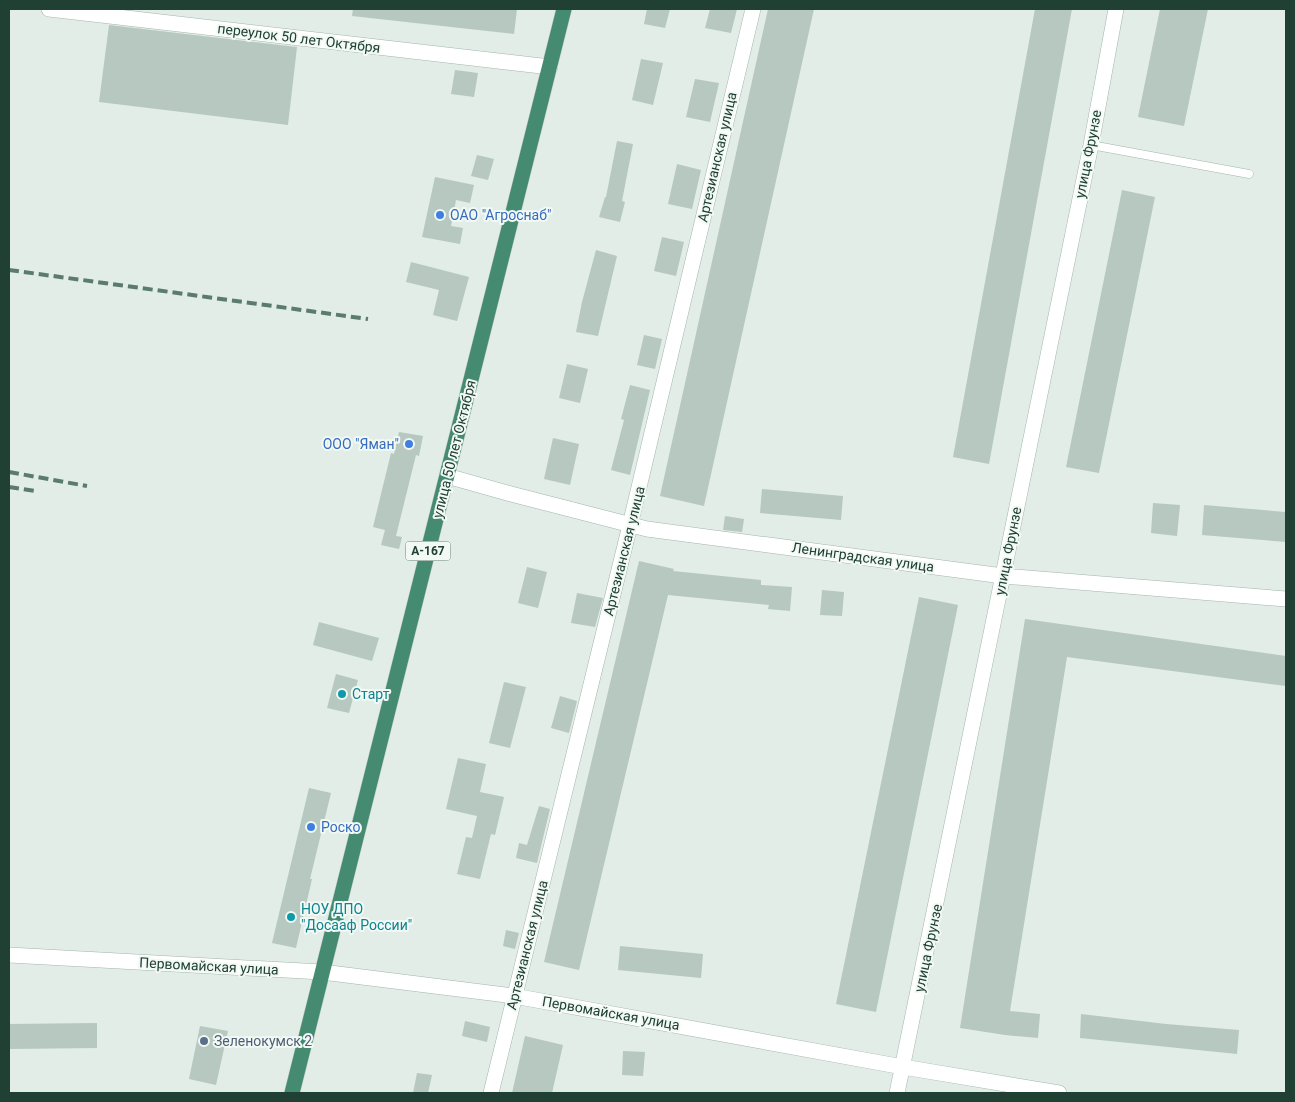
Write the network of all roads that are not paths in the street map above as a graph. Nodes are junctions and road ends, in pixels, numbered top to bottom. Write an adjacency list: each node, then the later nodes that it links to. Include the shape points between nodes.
1 (49, 9): 5 (street, переулок 50 лет Октября)
2 (564, 9): 5 (highway, улица 50 лет Октября / А-167)
3 (753, 9): 9 (street, Артезианская улица)
4 (1116, 9): 6 (street, улица Фрунзе)
5 (550, 67): 8 (highway, улица 50 лет Октября / А-167)
6 (1091, 145): 7 (lane); 10 (street, улица Фрунзе)
7 (1249, 174)
8 (447, 476): 9 (street, Ленинградская улица); 13 (highway, улица 50 лет Октября / А-167)
9 (630, 526): 10 (street, Ленинградская улица); 14 (street, Артезианская улица)
10 (1003, 576): 11 (street, Ленинградская улица); 15 (street, улица Фрунзе)
11 (1286, 599)
12 (9, 955): 13 (street, Первомайская улица)
13 (322, 972): 14 (street, Первомайская улица); 16 (highway, улица 50 лет Октября / А-167)
14 (514, 996): 15 (street, Первомайская улица); 17 (street, Артезианская улица)
15 (904, 1067): 18 (street, улица Фрунзе); 19 (street, Первомайская улица)
16 (292, 1093)
17 (492, 1093)
18 (897, 1093)
19 (1059, 1093)

